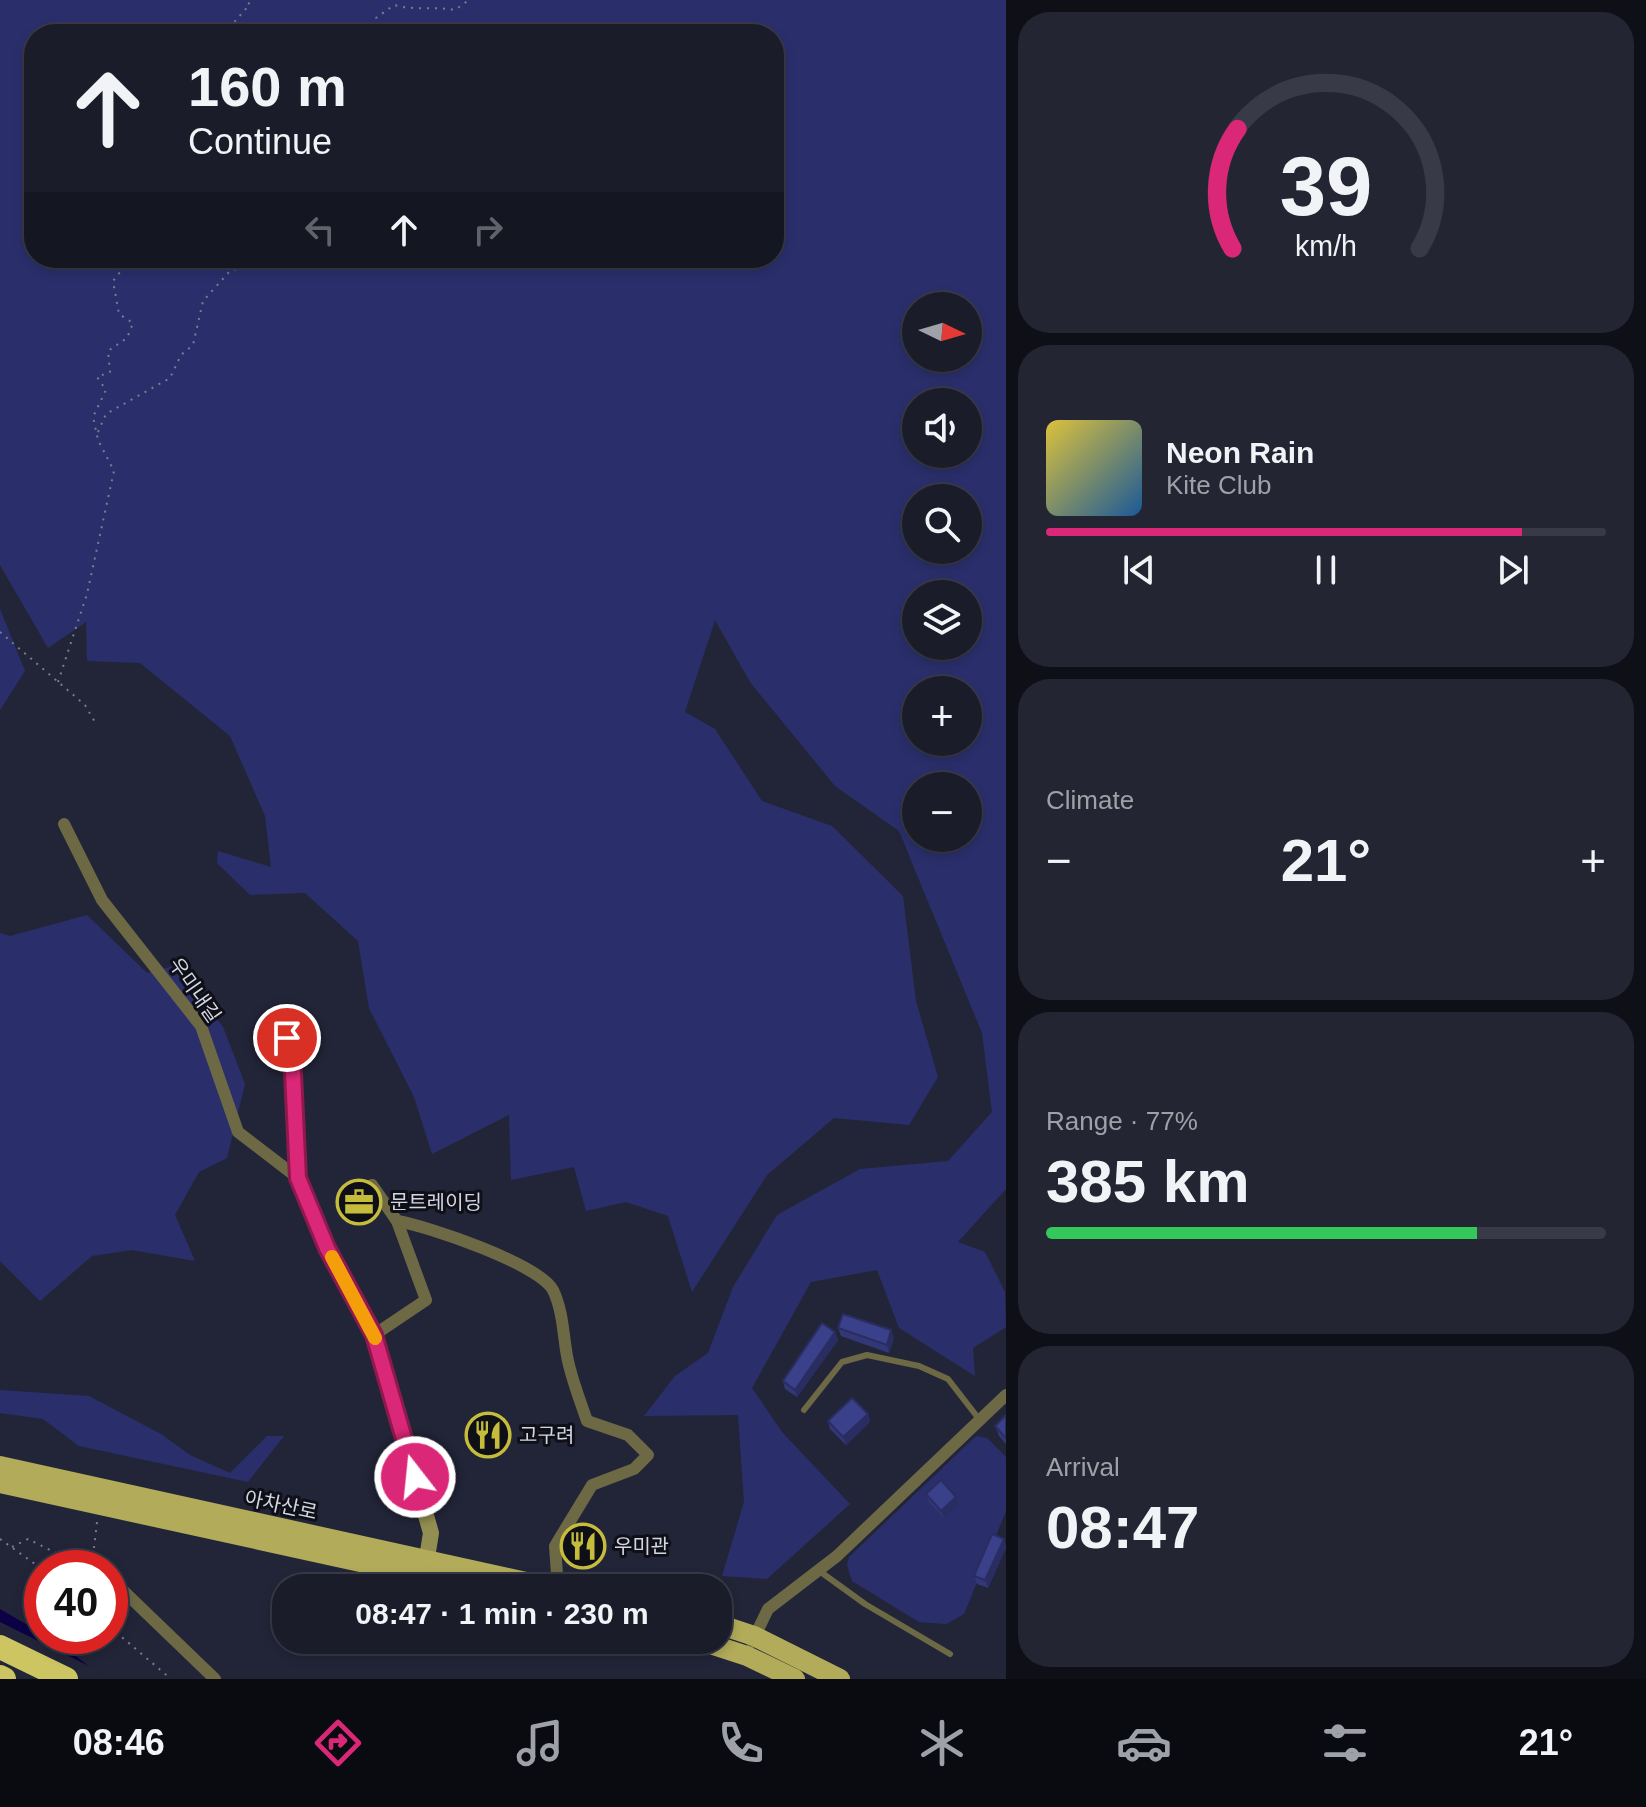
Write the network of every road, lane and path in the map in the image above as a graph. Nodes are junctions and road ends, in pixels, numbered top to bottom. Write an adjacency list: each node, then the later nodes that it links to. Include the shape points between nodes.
1 (243, 0): 3 (path, via 250,4)
2 (469, 0): 4 (path, via 455,10 418,11 394,5)
3 (233, 24)
4 (374, 24)
5 (123, 268): 9 (path, via 113,281 119,314 133,323 127,338 108,351 110,372 97,377 106,390 93,417 114,471 87,594)
6 (240, 268): 7 (path, via 230,271 203,301 193,345 181,355 170,378 106,414)
7 (97, 434)
8 (0, 632): 9 (path)
9 (58, 682): 10 (path, via 85,705)
10 (96, 724)
11 (64, 824): 13 (street, 우미내길, via 102,900 201,1026 238,1132)
12 (287, 1038): 13 (street)
13 (298, 1178): 16 (street, via 327,1248)
14 (372, 1185): 15 (street)
15 (397, 1221): 16 (street, via 426,1300); 32 (street, via 512,1260 551,1287 587,1421 628,1435 648,1455 634,1469 592,1485 555,1546)
16 (374, 1335): 28 (street, via 431,1533)
17 (1006, 1395): 19 (street)
18 (804, 1410): 19 (lane, via 842,1362 867,1355 919,1366 948,1379)
19 (979, 1419): 29 (street)
20 (0, 1466): 28 (main road, 아차산로)
21 (0, 1483): 28 (main road, 아차산로)
22 (97, 1519): 26 (path)
23 (0, 1539): 24 (path)
24 (12, 1547): 25 (path, via 28,1539); 27 (path)
25 (50, 1550)
26 (96, 1550)
27 (24, 1556)
28 (426, 1567): 30 (main road, 아차산로); 31 (main road, 아차산로)
29 (818, 1570): 36 (street, via 768,1609); 38 (lane)
30 (444, 1574)
31 (469, 1574)
32 (555, 1574)
33 (128, 1595): 41 (street)
34 (732, 1640): 36 (main road)
35 (128, 1642): 40 (path)
36 (750, 1646): 42 (main road); 43 (main road)
37 (0, 1647): 39 (highway)
38 (950, 1654)
39 (66, 1679)
40 (171, 1679)
41 (215, 1679)
42 (795, 1679)
43 (840, 1679)

